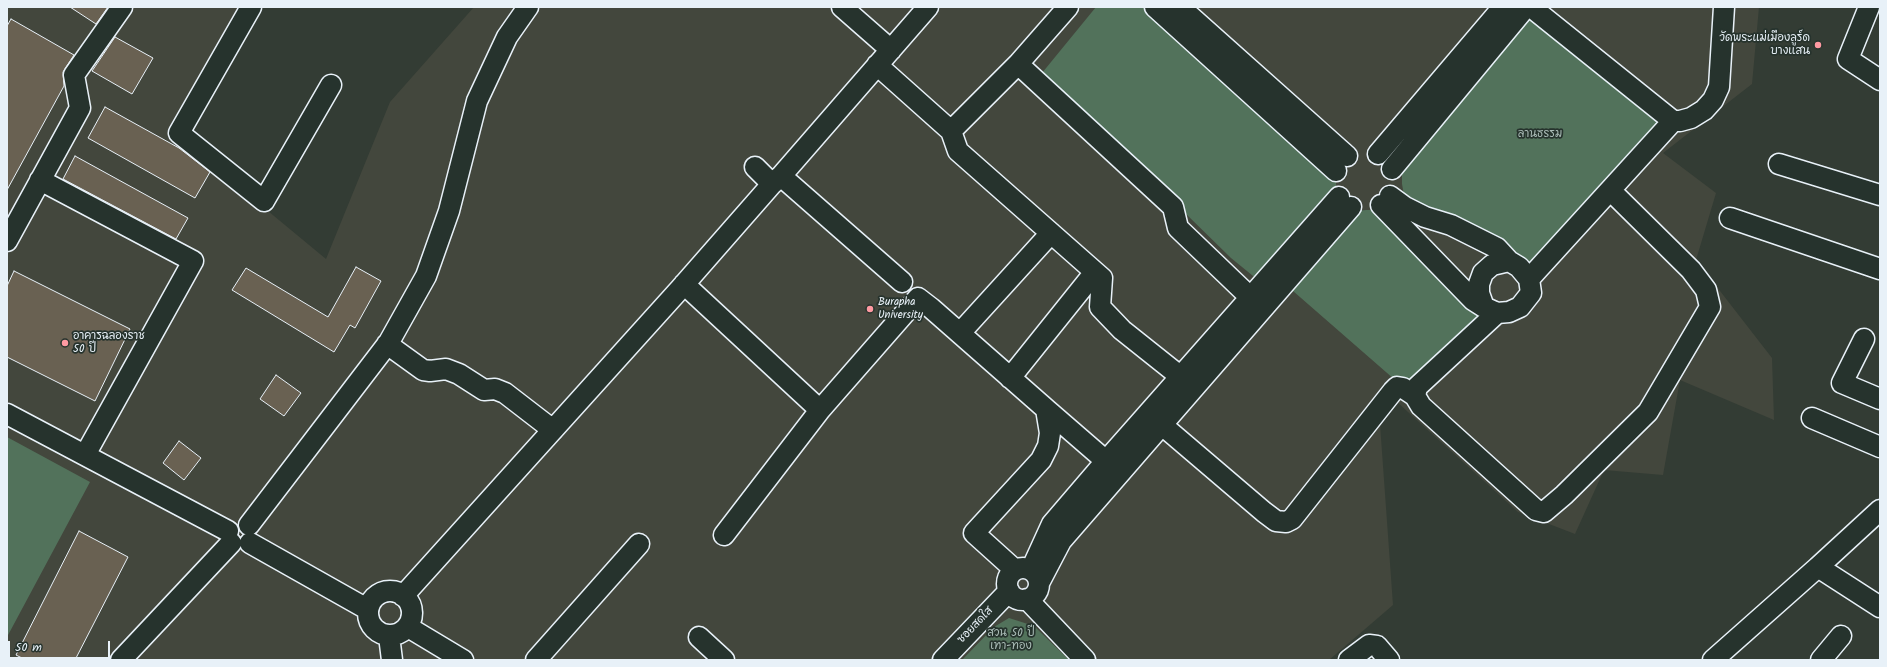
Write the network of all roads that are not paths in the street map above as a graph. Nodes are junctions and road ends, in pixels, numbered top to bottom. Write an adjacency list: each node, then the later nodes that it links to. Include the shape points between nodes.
1 (122, 7): 26 (street, via 74,75 80,108)
2 (251, 7): 18 (street, via 180,133 264,201)
3 (528, 7): 45 (street, via 507,37 477,102 449,211 426,276)
4 (842, 7): 14 (street)
5 (928, 7): 14 (street)
6 (1068, 7): 15 (street)
7 (1154, 7): 22 (street)
8 (1180, 7): 22 (street)
9 (1503, 7): 21 (street)
10 (1526, 7): 25 (street)
11 (1531, 7): 19 (street)
12 (1724, 7): 19 (street, via 1719,87 1713,100 1704,110 1691,118)
13 (1869, 7): 17 (street, via 1848,59)
14 (891, 50): 16 (street)
15 (1018, 64): 20 (street); 41 (street, via 1173,207 1178,228)
16 (877, 65): 20 (street); 27 (street)
17 (1880, 80)
18 (331, 85)
19 (1674, 121): 28 (street)
20 (951, 131): 33 (street, via 958,151)
21 (1378, 154): 22 (street, via 1362,151); 25 (street)
22 (1341, 163): 31 (street, via 1334,180)
23 (1779, 164): 29 (street)
24 (755, 167): 27 (street)
25 (1392, 169): 30 (street, via 1393,187)
26 (40, 180): 34 (street); 57 (street, via 193,261)
27 (777, 180): 39 (street); 40 (street)
28 (1610, 190): 38 (street); 48 (street, via 1691,270 1706,290 1710,307 1648,412 1544,512 1536,510 1420,406)
29 (1880, 195)
30 (1386, 200): 31 (street, via 1366,210); 35 (street, via 1451,225 1497,248); 42 (street, via 1438,265 1473,300)
31 (1345, 202): 41 (street); 54 (street)
32 (1730, 218): 36 (street)
33 (1051, 232): 37 (street); 43 (street)
34 (7, 241)
35 (1509, 261): 38 (street, via 1519,267); 42 (street, via 1492,265 1482,273 1479,293)
36 (1880, 269)
37 (1095, 272): 46 (street, via 1102,278 1100,307 1122,330); 47 (street)
38 (1529, 279): 42 (street, via 1531,293 1520,307 1509,312)
39 (902, 282)
40 (684, 284): 51 (street); 55 (street)
41 (1251, 298): 46 (street)
42 (1491, 310): 48 (street, via 1417,387)
43 (960, 333): 47 (street); 51 (street, via 918,298)
44 (1864, 339): 49 (street, via 1842,383)
45 (387, 344): 55 (street, via 423,370 446,369 484,390 495,389 505,392); 61 (street)
46 (1181, 377): 58 (street)
47 (1010, 378): 50 (street)
48 (1415, 396): 54 (street, via 1397,387 1292,519 1286,522 1276,521 1264,512)
49 (1880, 399)
50 (1046, 409): 58 (street); 64 (street, via 1050,433 1048,446 1041,460 974,533)
51 (820, 410): 60 (street)
52 (7, 414): 57 (street)
53 (1812, 418): 56 (street)
54 (1162, 425): 64 (street, via 1061,541)
55 (553, 430): 66 (street)
56 (1880, 447)
57 (85, 455): 61 (street)
58 (1106, 461): 64 (street, via 1052,524)
59 (1880, 510): 63 (street)
60 (724, 535)
61 (239, 536): 68 (street); 73 (street)
62 (639, 544): 76 (street)
63 (1818, 567): 67 (street); 82 (street)
64 (1028, 574): 65 (street, ซอยสดใส, via 1036,593); 65 (street, via 1011,573 1007,582)
65 (1018, 595): 78 (street, ซอยสดใส); 79 (street)
66 (404, 596): 68 (street, via 389,591 380,593 370,601); 69 (street, via 411,606 412,614)
67 (1880, 607)
68 (367, 609): 70 (street, via 371,627)
69 (408, 627): 70 (street, via 401,633); 75 (street)
70 (388, 636): 74 (street)
71 (1841, 636): 83 (street)
72 (699, 637): 77 (street)
73 (121, 660)
74 (392, 660)
75 (463, 660)
76 (536, 660)
77 (724, 660)
78 (943, 660)
79 (1085, 660)
80 (1349, 660): 81 (street, via 1369,645 1377,646)
81 (1389, 660)
82 (1713, 660)
83 (1821, 660)

